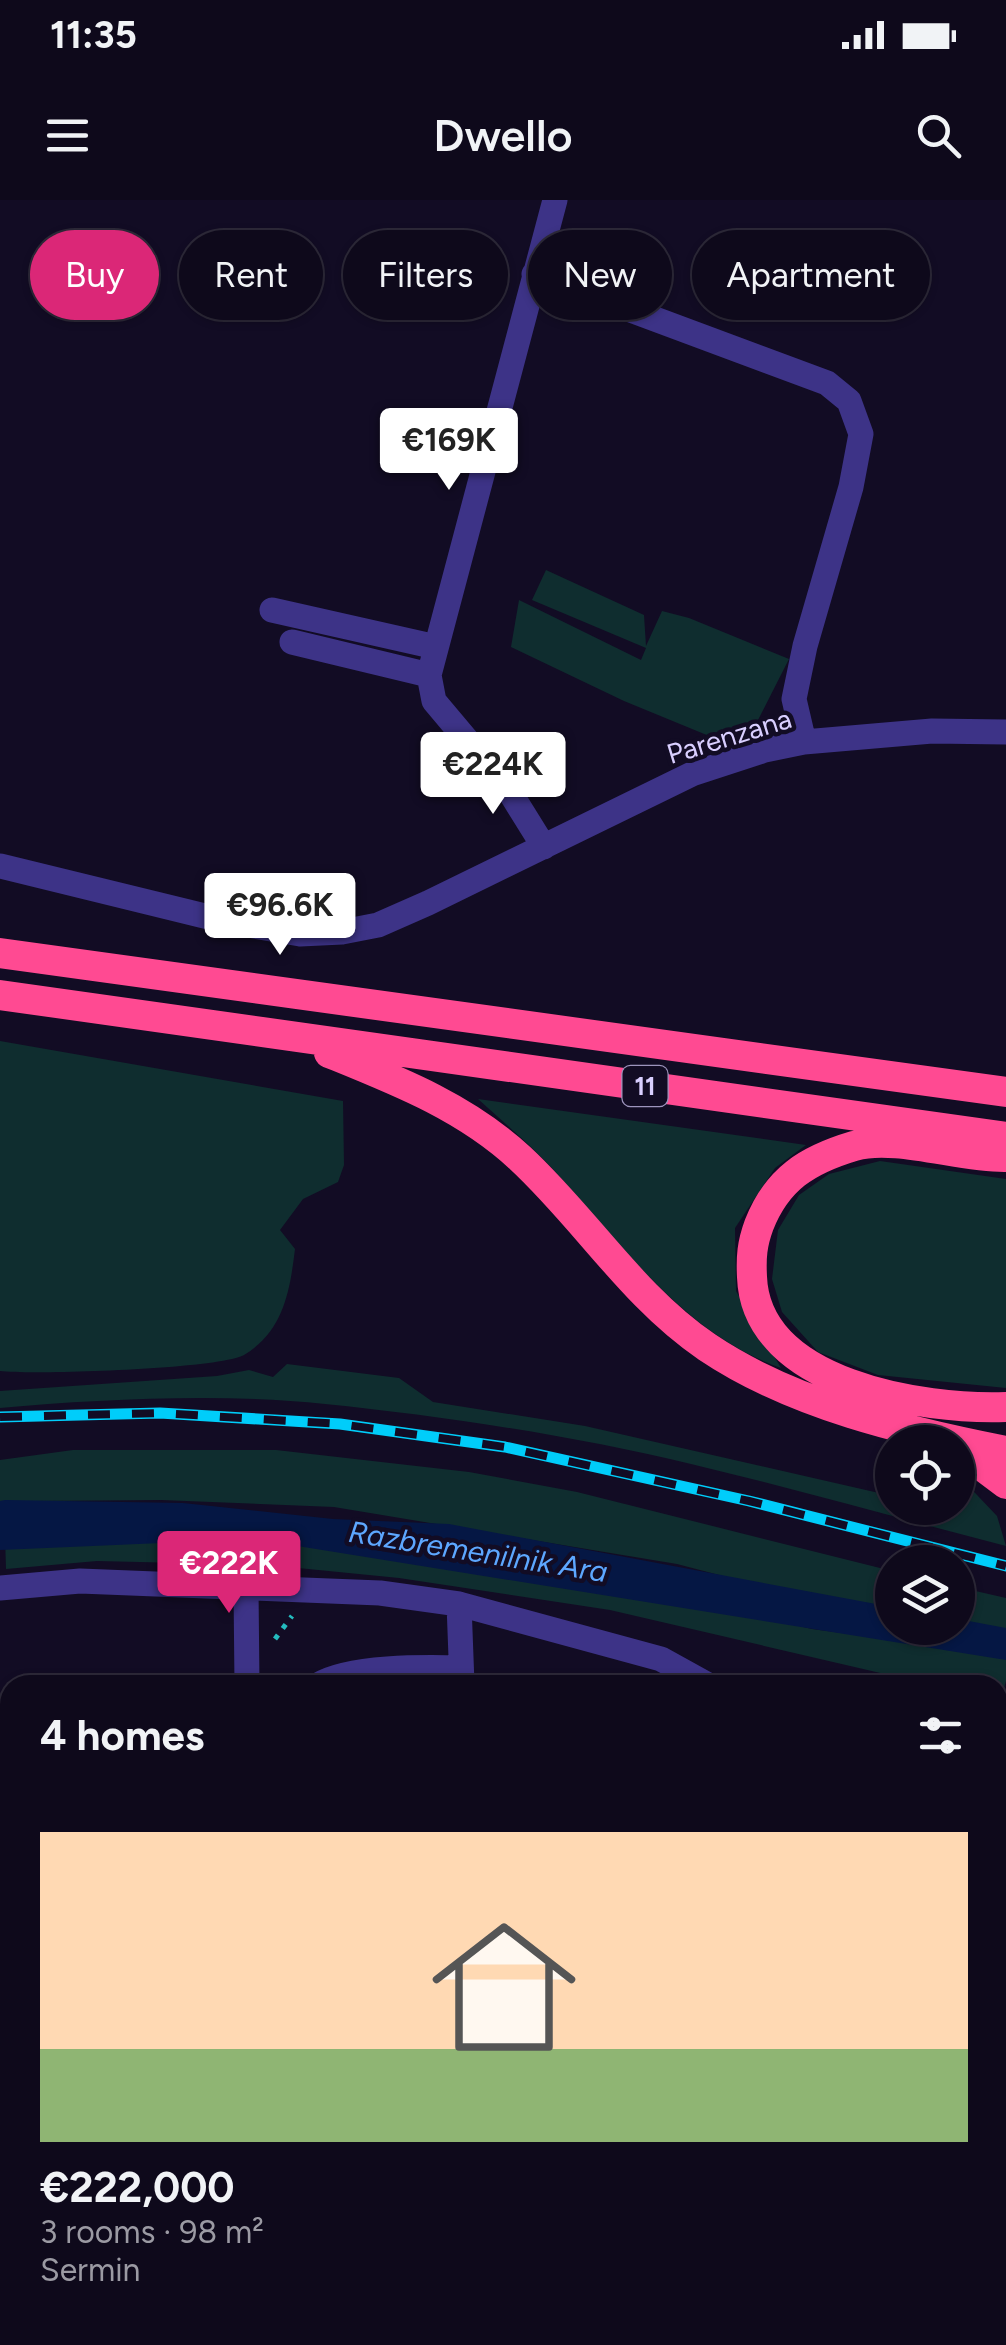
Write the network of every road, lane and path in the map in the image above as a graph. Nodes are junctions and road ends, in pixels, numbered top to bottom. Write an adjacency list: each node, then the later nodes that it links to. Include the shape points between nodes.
1 (555, 200): 2 (street)
2 (546, 230)
3 (528, 297): 7 (street)
4 (657, 320): 10 (street, via 826,383 849,401 861,434 794,699)
5 (272, 610): 7 (street)
6 (292, 642): 8 (street)
7 (436, 646): 8 (street)
8 (429, 675): 11 (street, via 434,701 508,789)
9 (1006, 732): 10 (street, Parenzana)
10 (804, 742): 11 (street, Parenzana, via 692,774)
11 (544, 846): 12 (street, Parenzana, via 378,924 300,934)
12 (0, 866)
13 (0, 953): 16 (highway, 11)
14 (0, 995): 15 (highway, 11)
15 (284, 1034): 17 (highway, 11); 20 (highway, via 403,1083 480,1124 662,1310 706,1346 776,1384)
16 (1006, 1092)
17 (1006, 1137)
18 (1006, 1156): 19 (highway, via 859,1144 806,1164 770,1199 751,1246 753,1296 764,1321 816,1368 854,1386 928,1404)
19 (1006, 1407)
20 (893, 1425)
21 (975, 1446): 22 (highway)
22 (1006, 1451)
23 (975, 1461): 24 (highway)
24 (1006, 1484)
25 (0, 1588): 26 (street, via 80,1581)
26 (246, 1589): 27 (street, via 380,1593); 28 (street)
27 (459, 1604): 31 (street); 32 (street, via 661,1659)
28 (247, 1675)
29 (353, 1675): 30 (street)
30 (440, 1675)
31 (462, 1675)
32 (690, 1675)

